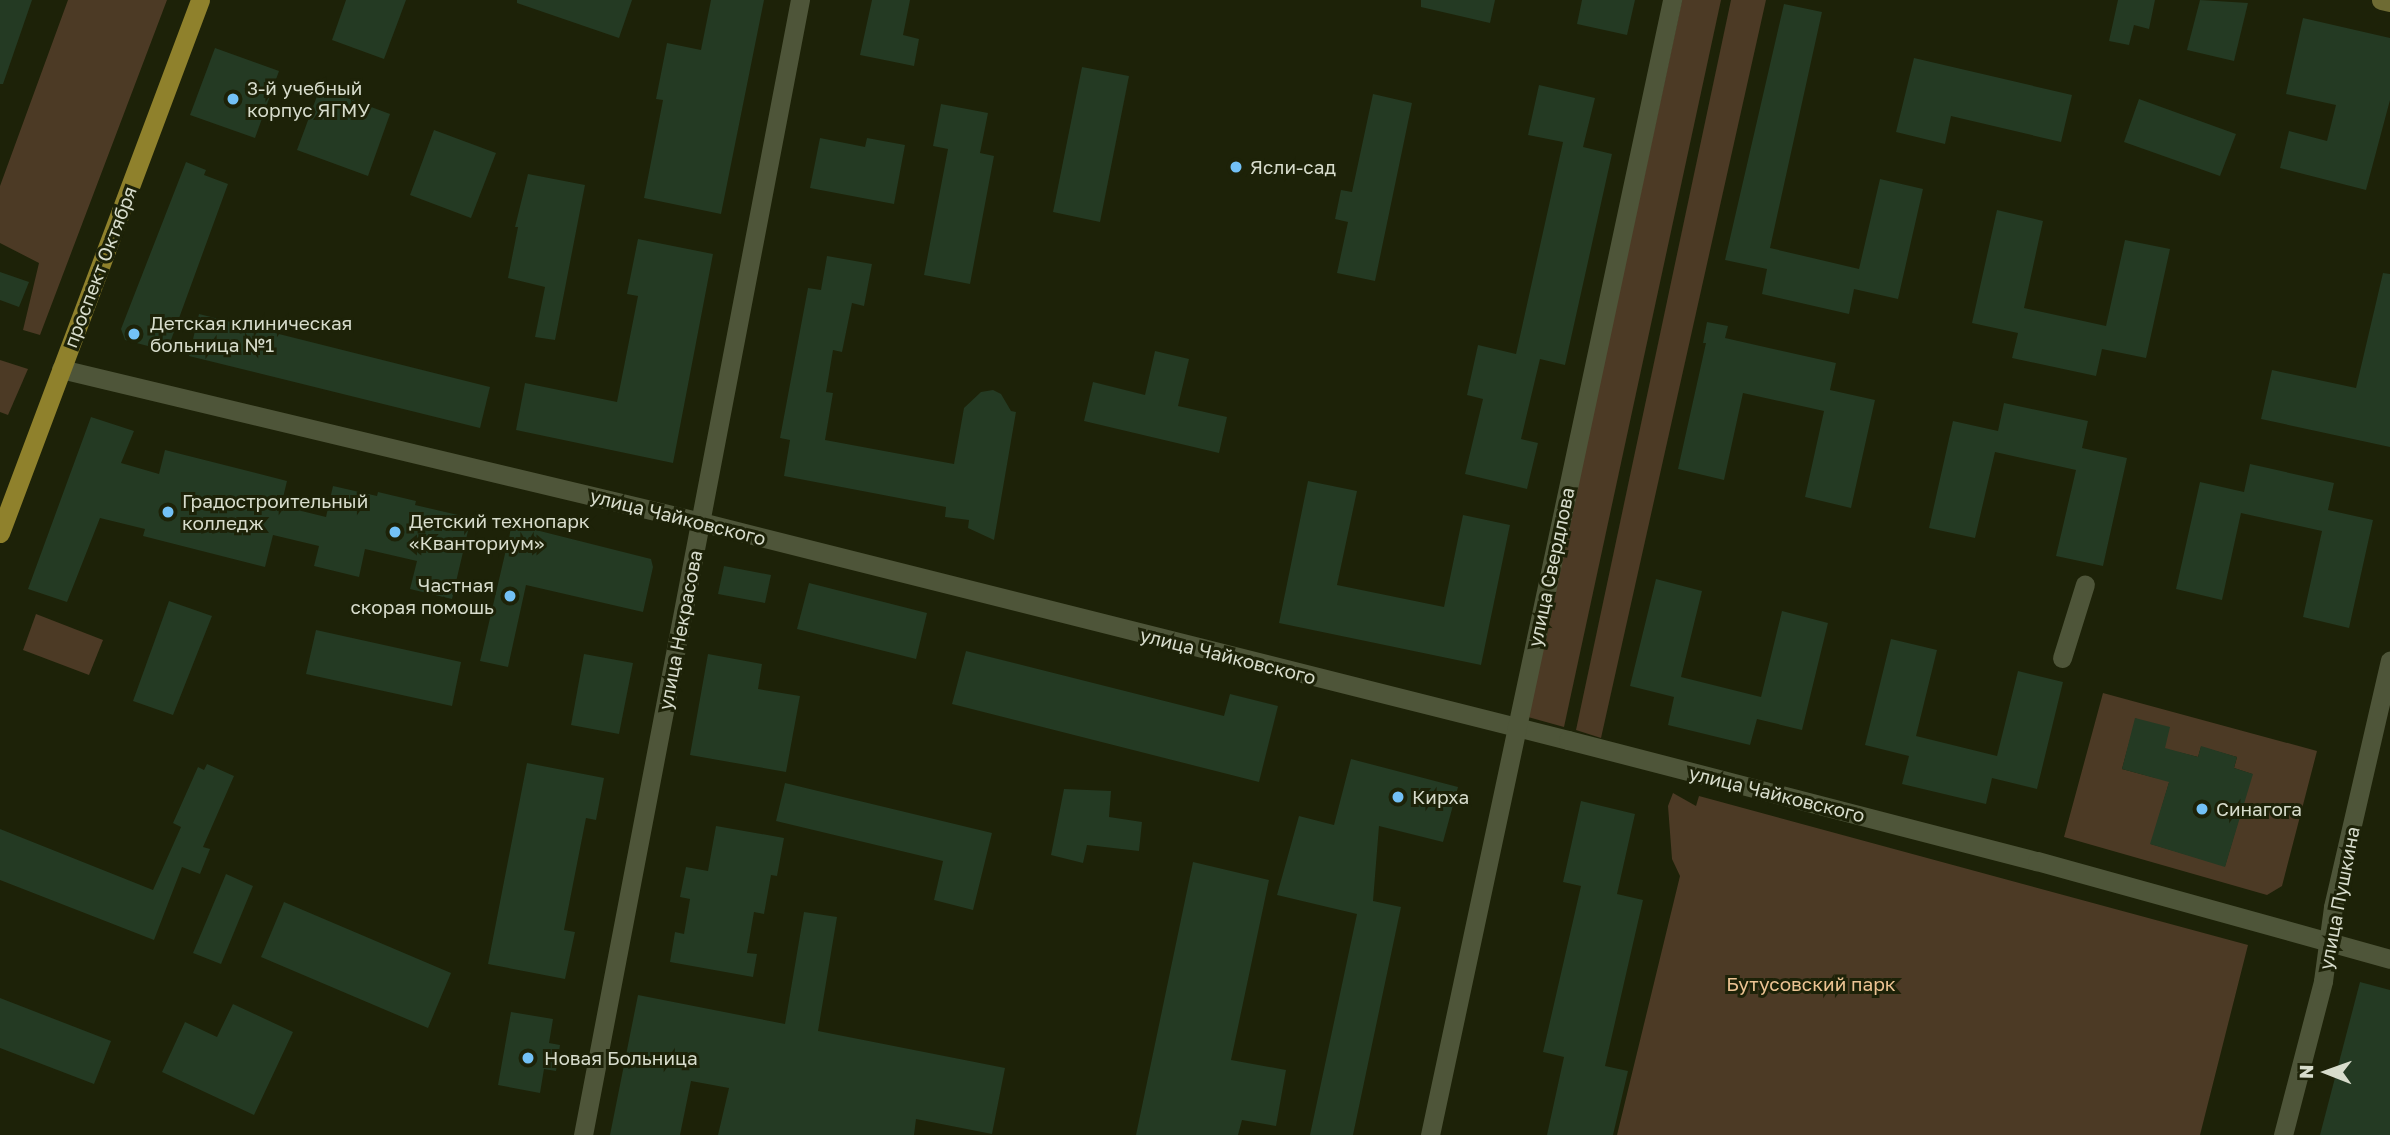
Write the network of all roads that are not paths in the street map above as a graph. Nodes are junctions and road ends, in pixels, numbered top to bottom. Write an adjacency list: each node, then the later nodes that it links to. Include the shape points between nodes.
1 (200, 0): 6 (main road, проспект Октября)
2 (800, 0): 7 (street, улица Некрасова)
3 (1672, 0): 12 (street, улица Свердлова)
4 (2381, 0): 5 (main road)
5 (2390, 2)
6 (61, 369): 7 (street, улица Чайковского); 8 (main road, проспект Октября)
7 (701, 522): 12 (street, улица Чайковского); 15 (street, улица Некрасова)
8 (0, 533)
9 (2085, 584): 10 (street)
10 (2062, 658)
11 (2390, 660): 13 (street, улица Пушкина)
12 (1516, 727): 13 (street, улица Чайковского, via 2037,861); 16 (street, улица Свердлова)
13 (2328, 943): 14 (street, улица Чайковского); 17 (street, улица Пушкина, via 2323,981)
14 (2390, 959)
15 (583, 1135)
16 (1430, 1135)
17 (2283, 1135)

